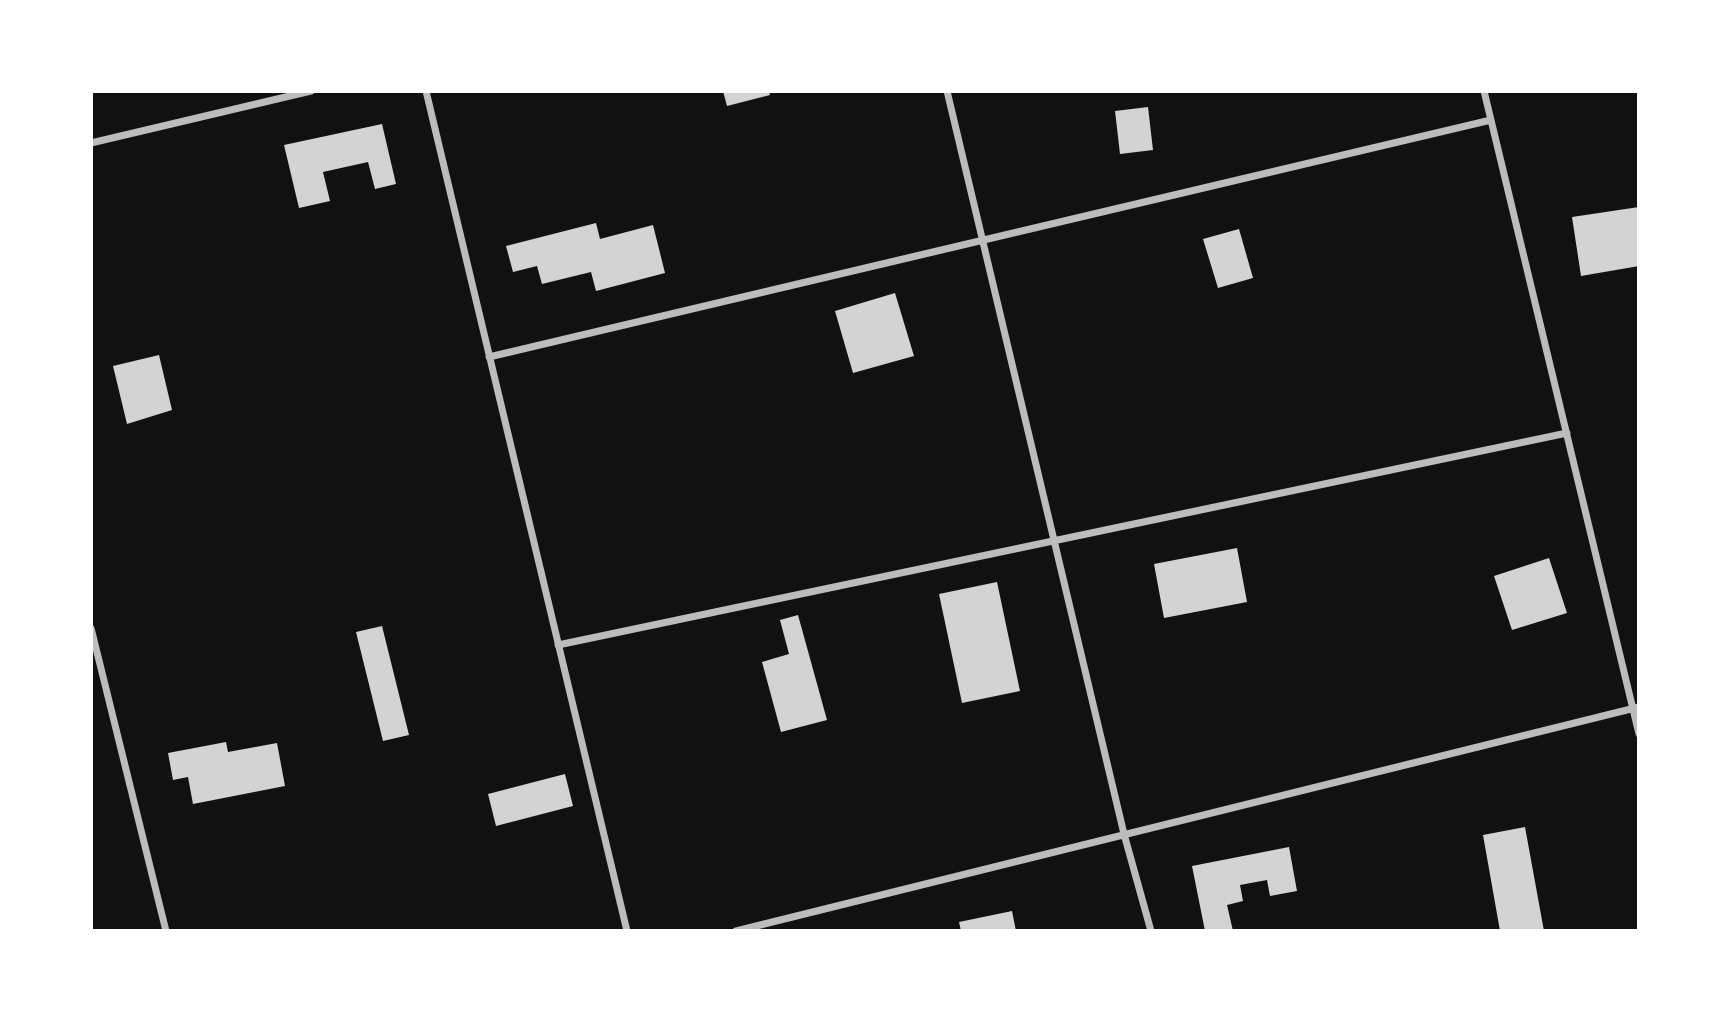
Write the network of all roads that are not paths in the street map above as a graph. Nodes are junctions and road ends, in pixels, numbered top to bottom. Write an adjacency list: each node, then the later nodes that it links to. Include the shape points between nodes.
1 (310, 91): 6 (street)
2 (426, 91): 8 (street)
3 (947, 91): 7 (street)
4 (1484, 91): 5 (street)
5 (1491, 120): 7 (street); 9 (street)
6 (91, 143)
7 (983, 240): 8 (street); 10 (street)
8 (489, 357): 12 (street)
9 (1567, 433): 10 (street); 13 (street)
10 (1054, 541): 12 (street); 15 (street)
11 (91, 628): 16 (street)
12 (558, 645): 17 (street)
13 (1636, 708): 14 (street); 15 (street)
14 (1639, 734)
15 (1124, 834): 18 (street); 19 (street)
16 (166, 931)
17 (627, 931)
18 (736, 931)
19 (1151, 931)

